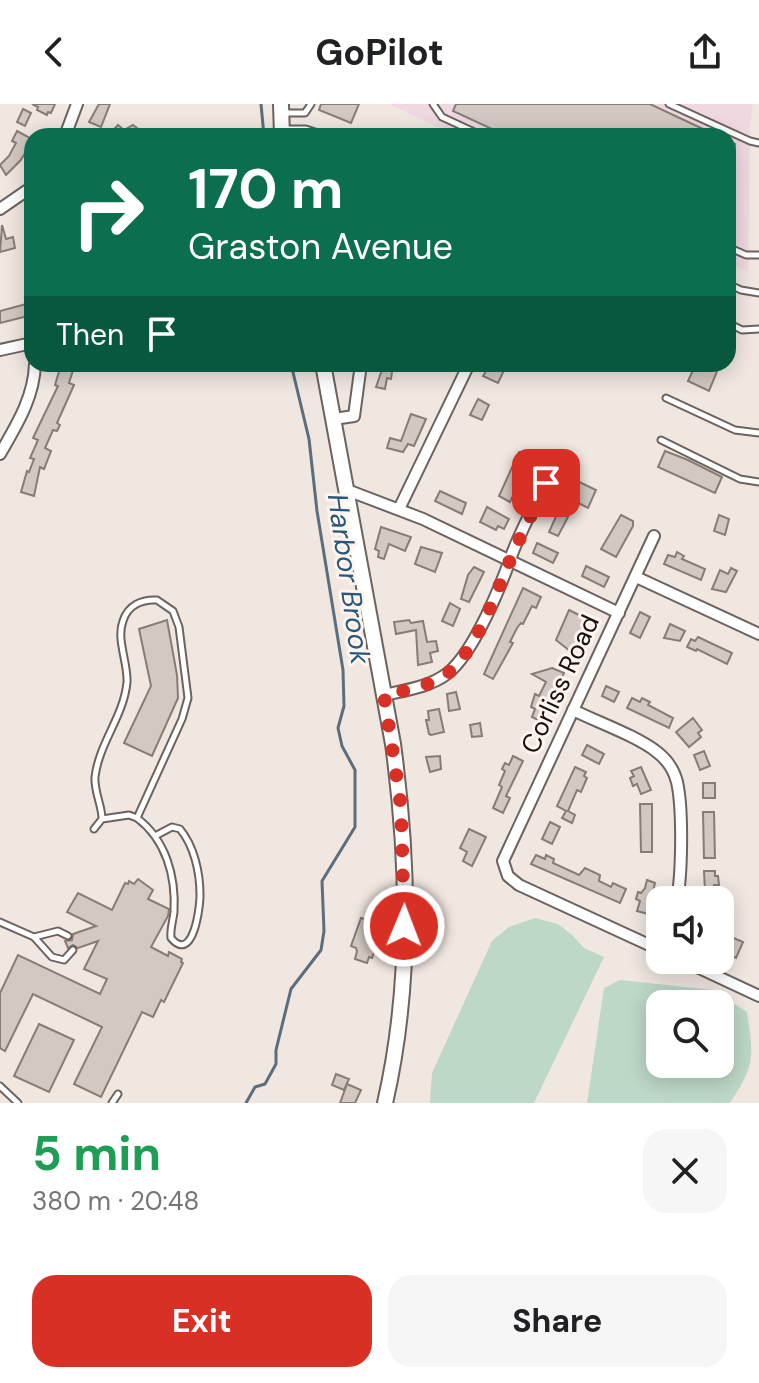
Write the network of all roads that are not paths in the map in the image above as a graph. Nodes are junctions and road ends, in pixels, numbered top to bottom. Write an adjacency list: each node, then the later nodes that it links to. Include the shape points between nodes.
1 (77, 104): 6 (street)
2 (311, 104): 5 (lane, via 305,113)
3 (433, 104): 7 (lane, via 442,117)
4 (669, 104): 8 (lane)
5 (281, 109)
6 (68, 128)
7 (466, 128)
8 (722, 128)
9 (736, 135): 10 (lane)
10 (759, 143)
11 (24, 192): 12 (street)
12 (0, 209)
13 (736, 251): 14 (lane)
14 (759, 255)
15 (736, 288): 16 (lane)
16 (759, 293)
17 (736, 327): 18 (lane)
18 (759, 329)
19 (24, 345): 20 (street)
20 (0, 350)
21 (34, 372): 29 (street, via 23,413)
22 (325, 372): 26 (street)
23 (360, 372): 26 (street, via 354,416)
24 (465, 372): 33 (street)
25 (666, 398): 27 (lane, via 735,430)
26 (334, 419): 32 (street)
27 (759, 433)
28 (661, 440): 31 (lane, via 740,479)
29 (0, 454)
30 (558, 459): 35 (street)
31 (759, 482)
32 (347, 490): 33 (street); 39 (street)
33 (399, 509): 35 (street)
34 (654, 536): 36 (street, Corliss Road)
35 (511, 560): 37 (street); 39 (street, via 466,652 450,671 435,681)
36 (636, 577): 37 (street, Corliss Road); 38 (street)
37 (619, 613): 40 (street, Corliss Road)
38 (759, 634)
39 (384, 695): 58 (street, via 401,806 405,897 401,1012)
40 (573, 710): 45 (street, via 654,749 671,766 677,783); 50 (street, Corliss Road, via 505,851 504,870 519,885)
41 (137, 818): 42 (lane); 42 (lane, via 188,698 179,627 173,611 157,600 138,603 123,620 124,700 95,778); 44 (lane)
42 (102, 819): 43 (lane)
43 (94, 829)
44 (155, 836): 44 (lane, via 173,881 171,938 182,945 193,935 197,919 197,865 180,829 172,827)
45 (679, 886)
46 (2, 923): 47 (lane); 49 (lane)
47 (0, 933)
48 (68, 936): 49 (lane, via 58,931)
49 (34, 937): 51 (lane, via 52,957 64,960)
50 (646, 944)
51 (73, 950)
52 (712, 974): 53 (street)
53 (759, 996)
54 (0, 1086): 56 (lane)
55 (118, 1094): 57 (lane)
56 (18, 1103)
57 (112, 1103)
58 (385, 1103)

